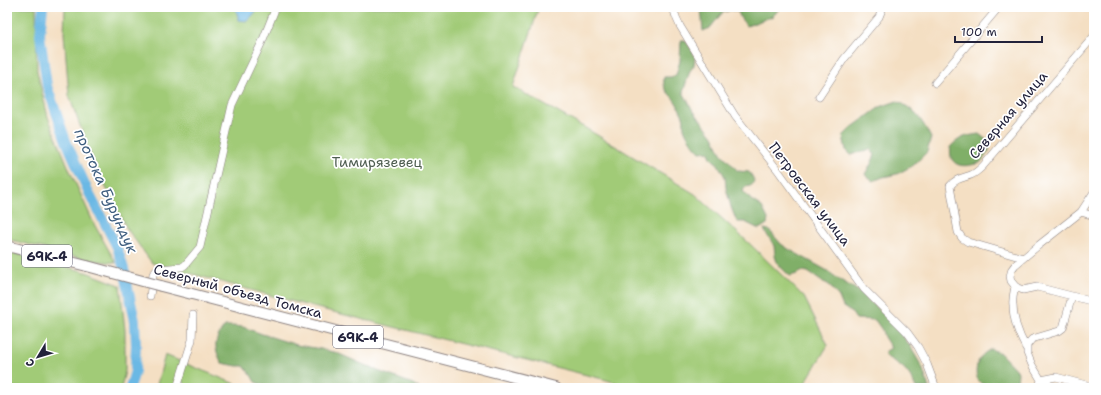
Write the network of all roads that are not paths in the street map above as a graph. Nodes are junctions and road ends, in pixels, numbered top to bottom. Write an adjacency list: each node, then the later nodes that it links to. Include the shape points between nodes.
1 (276, 7): 14 (street, via 232,105 200,247 182,267 158,269 153,274)
2 (673, 7): 23 (street, Петровская улица, via 680,26 735,116 864,289 907,332 928,364)
3 (883, 7): 7 (street, via 879,17 844,59)
4 (999, 7): 6 (street)
5 (1094, 36): 12 (street, Северная улица, via 983,166 977,172 957,179 950,186 958,232 962,238)
6 (935, 83)
7 (819, 97)
8 (1094, 192): 9 (street)
9 (1081, 212): 10 (street); 12 (street)
10 (1094, 216)
11 (7, 246): 22 (main road, Северный объезд Томска / 69К-4, bridge)
12 (1023, 258): 13 (street, via 1012,269 1010,276)
13 (1015, 286): 15 (street, via 1023,290 1037,287); 18 (street, via 1012,304 1014,318)
14 (150, 296)
15 (1072, 296): 16 (street); 18 (street, via 1063,328 1032,339)
16 (1094, 302)
17 (193, 315): 21 (street, via 192,340)
18 (1026, 348): 19 (street)
19 (1041, 380): 20 (street, via 1056,377); 24 (street)
20 (1094, 387)
21 (177, 388)
22 (556, 388)
23 (936, 388)
24 (1039, 388)

